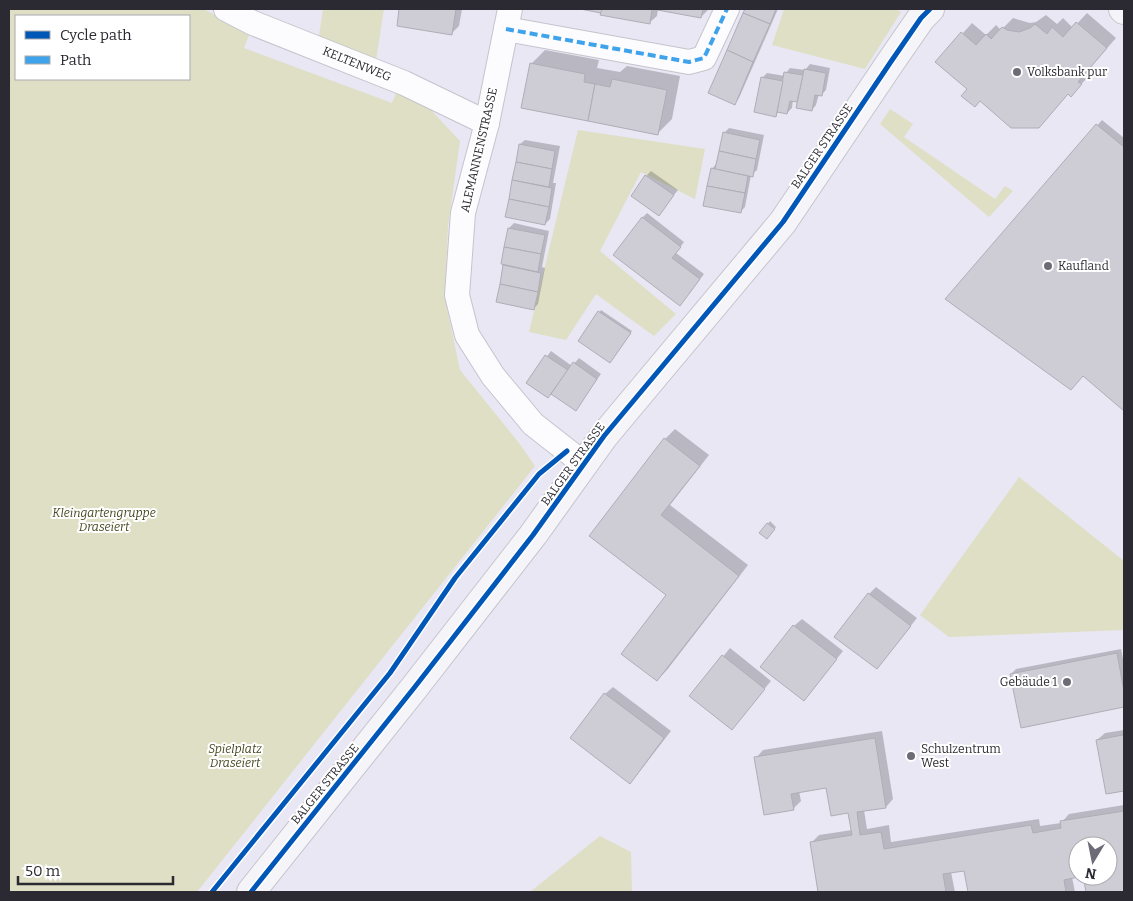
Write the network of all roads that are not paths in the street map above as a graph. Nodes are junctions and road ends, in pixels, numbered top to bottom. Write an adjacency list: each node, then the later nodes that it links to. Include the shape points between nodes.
1 (226, 9): 5 (street, KELTENWEG, via 253,23 404,82)
2 (727, 9): 4 (street, ALEMANNENSTRASSE, via 704,58 689,62)
3 (926, 12): 6 (street, BALGER STRASSE, via 783,222)
4 (508, 19): 5 (street, ALEMANNENSTRASSE)
5 (487, 123): 6 (street, ALEMANNENSTRASSE, via 463,213 457,295 467,335 493,376 533,424)
6 (584, 464): 7 (street, BALGER STRASSE, via 414,688)
7 (251, 892)

